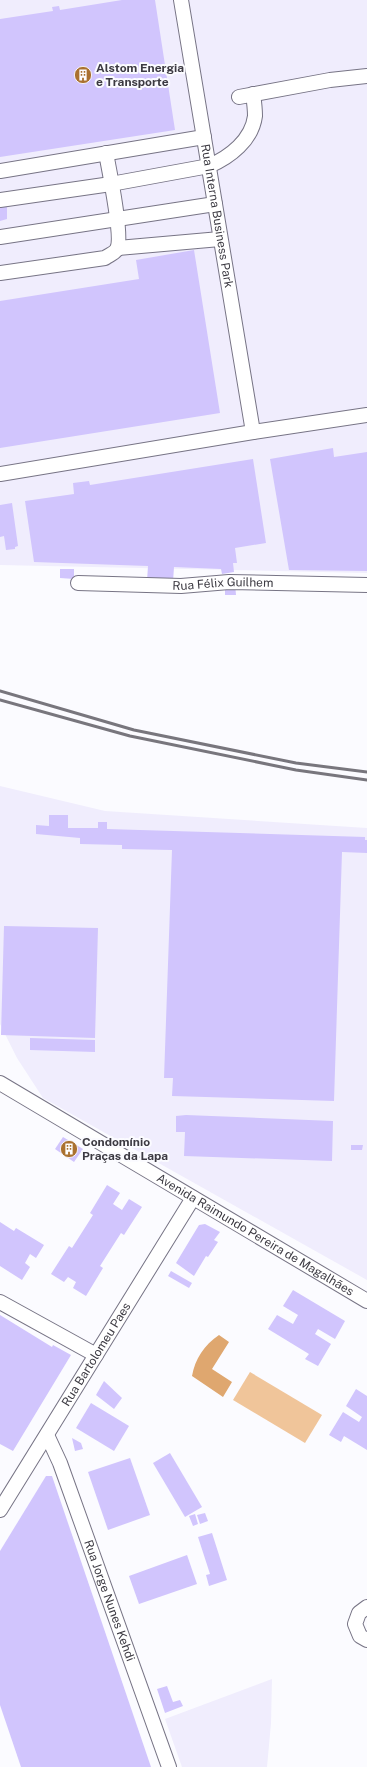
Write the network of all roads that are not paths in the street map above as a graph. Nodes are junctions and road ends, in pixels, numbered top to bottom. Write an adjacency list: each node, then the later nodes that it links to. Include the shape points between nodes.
1 (181, 0): 5 (street, Rua Interna Business Park)
2 (367, 76): 3 (street)
3 (253, 94): 4 (street); 7 (street, via 255,116 249,134 232,153)
4 (239, 97)
5 (204, 137): 6 (street); 7 (street, Rua Interna Business Park)
6 (106, 153): 8 (street); 9 (street)
7 (209, 166): 9 (street); 11 (street, Rua Interna Business Park)
8 (0, 171)
9 (111, 184): 10 (street); 12 (street)
10 (0, 200)
11 (215, 204): 12 (street); 14 (street, Rua Interna Business Park)
12 (117, 220): 13 (street); 15 (street)
13 (0, 237)
14 (220, 239): 15 (street); 18 (street, Rua Interna Business Park)
15 (118, 248): 16 (street, via 105,258)
16 (0, 273)
17 (367, 415): 18 (street)
18 (253, 432): 19 (street)
19 (0, 474)
20 (78, 583): 21 (street, Rua Félix Guilhem, via 181,586 229,582)
21 (367, 585)
22 (0, 1083): 23 (street, Avenida Raimundo Pereira de Magalhães)
23 (193, 1198): 24 (street, Avenida Raimundo Pereira de Magalhães); 26 (street, Rua Bartolomeu Paes)
24 (367, 1301)
25 (0, 1302): 26 (street)
26 (96, 1355): 27 (street, Rua Bartolomeu Paes)
27 (46, 1435): 28 (street, Rua Bartolomeu Paes); 31 (street, Rua Jorge Nunes Kehdi, via 60,1463)
28 (0, 1510)
29 (367, 1607): 30 (street, via 359,1613 355,1624 360,1636)
30 (367, 1640)
31 (169, 1767)

